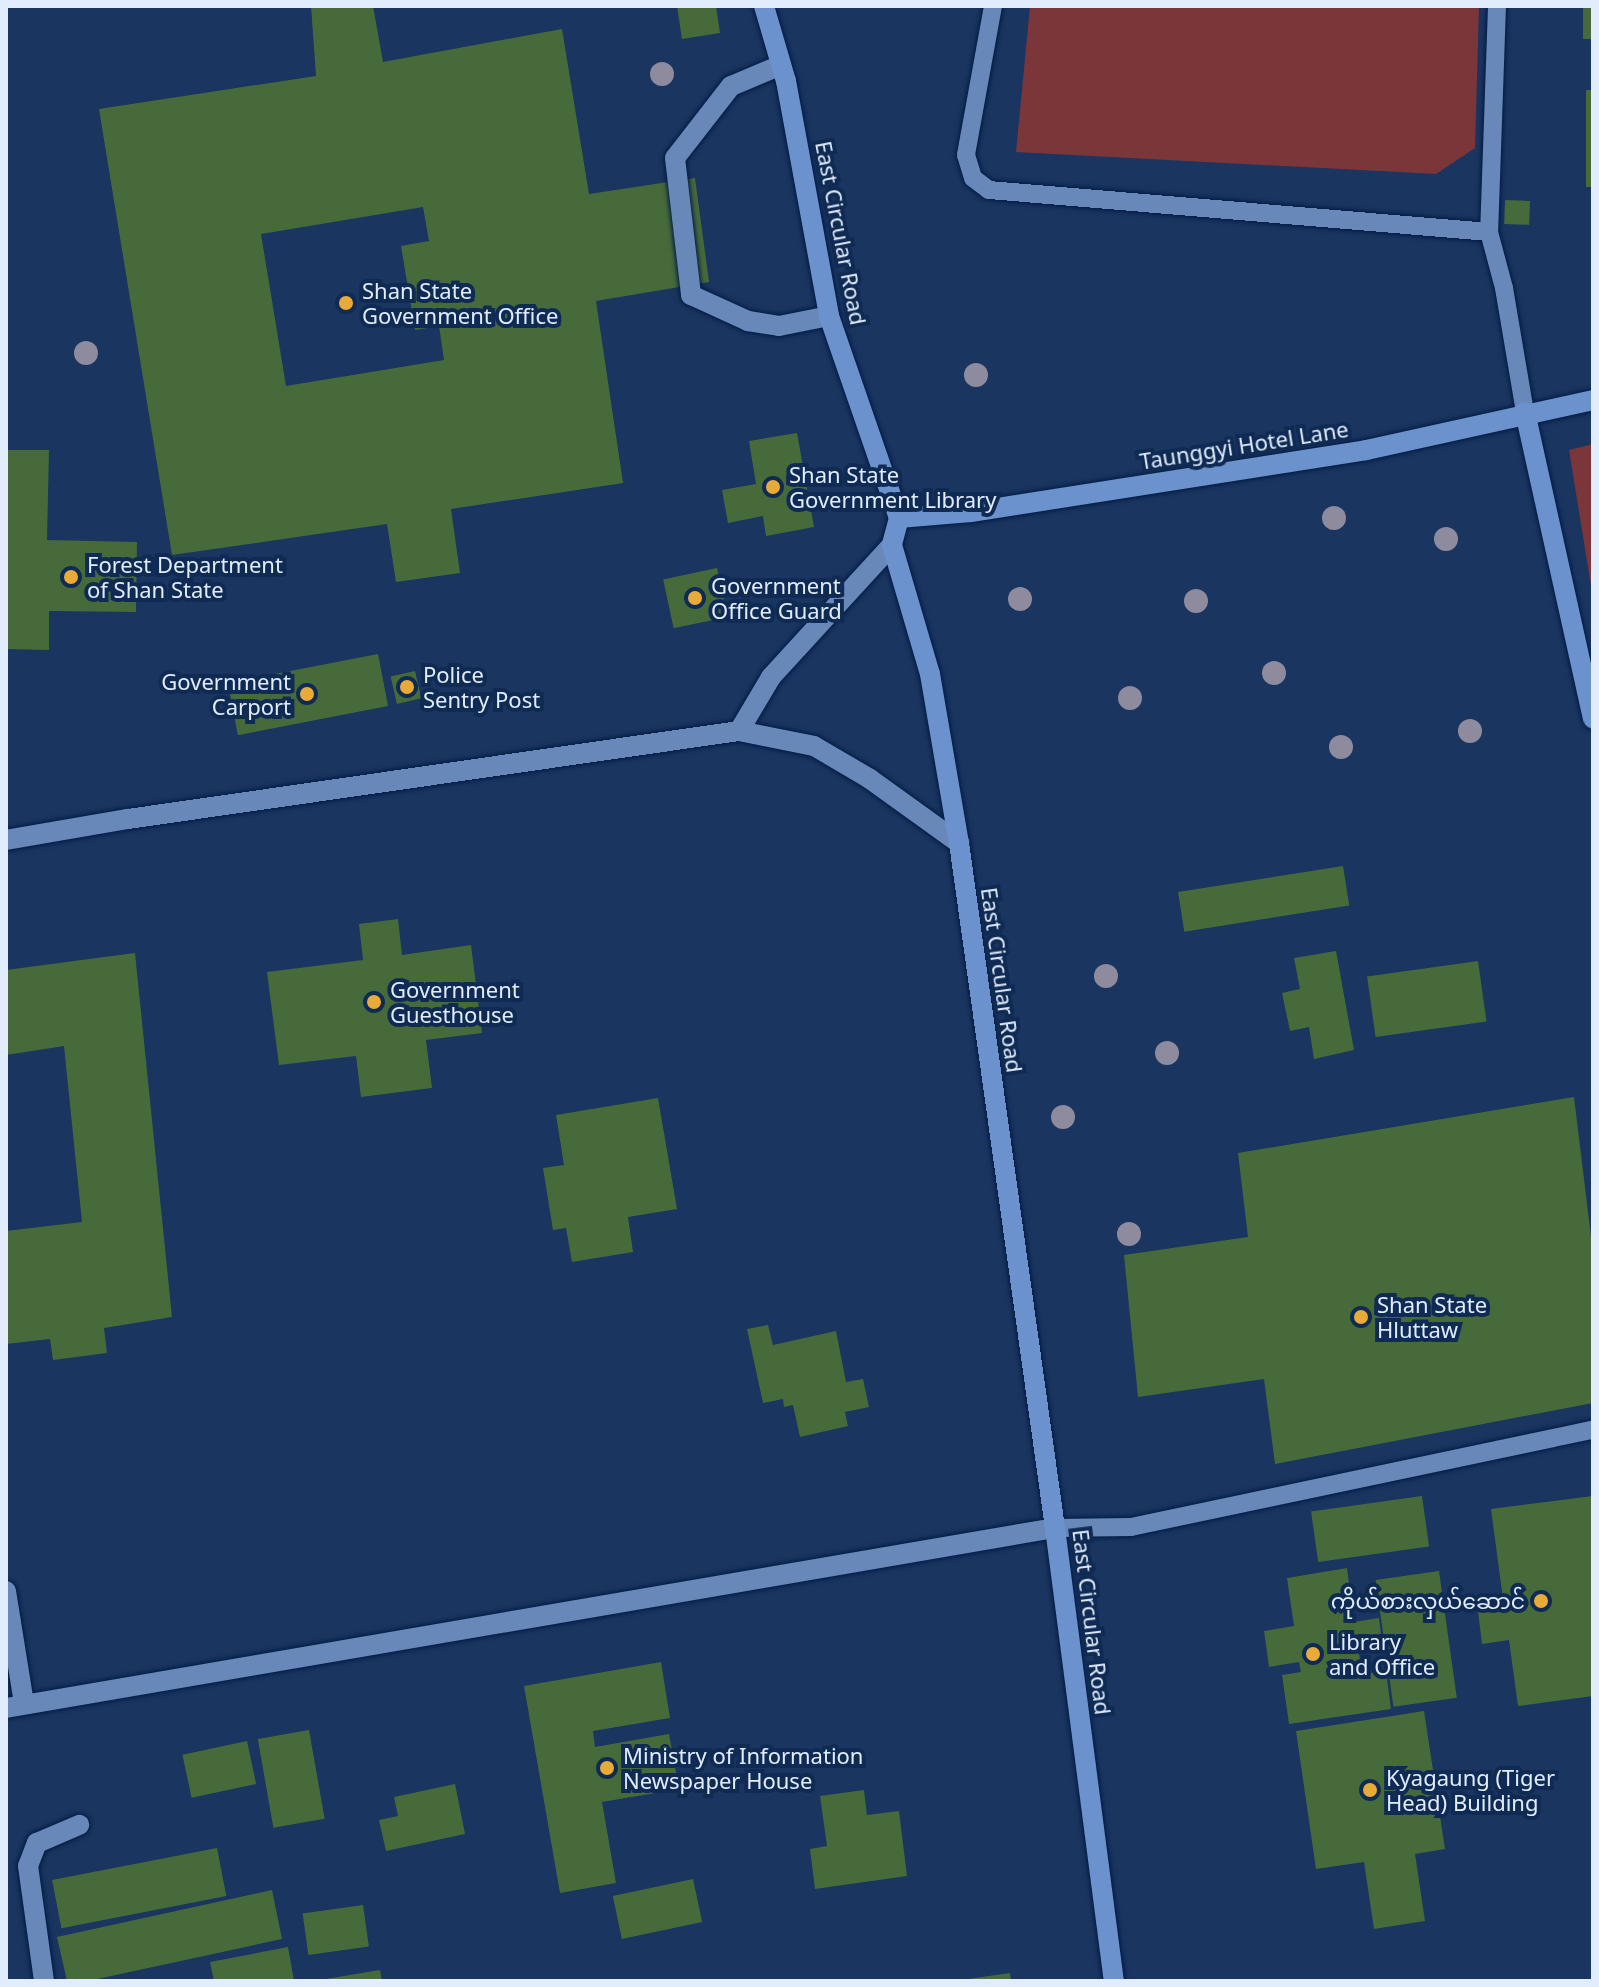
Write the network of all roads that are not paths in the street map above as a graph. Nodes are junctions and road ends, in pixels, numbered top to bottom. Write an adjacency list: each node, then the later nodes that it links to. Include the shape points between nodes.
1 (764, 6): 4 (street, East Circular Road)
2 (993, 6): 5 (lane, via 966,155 973,178 989,190)
3 (1497, 6): 5 (lane)
4 (781, 65): 6 (street, East Circular Road); 6 (street, via 731,86 675,158 691,295 748,321 779,326)
5 (1489, 232): 8 (lane)
6 (829, 316): 9 (street, East Circular Road)
7 (1593, 400): 8 (street, Taunggyi Hotel Lane)
8 (1525, 412): 9 (street, Taunggyi Hotel Lane, via 1366,450 971,512); 11 (street)
9 (899, 518): 10 (street)
10 (892, 545): 12 (street, via 771,677); 14 (street, East Circular Road, via 930,674)
11 (1593, 719)
12 (739, 731): 13 (street); 14 (street, via 814,746)
13 (6, 840)
14 (959, 843): 16 (street, East Circular Road)
15 (1593, 1430): 16 (lane, via 1131,1527)
16 (1055, 1528): 18 (street); 21 (street, East Circular Road)
17 (6, 1591): 18 (street)
18 (15, 1706)
19 (79, 1825): 20 (street, via 37,1843 28,1866)
20 (44, 1981)
21 (1114, 1981)

